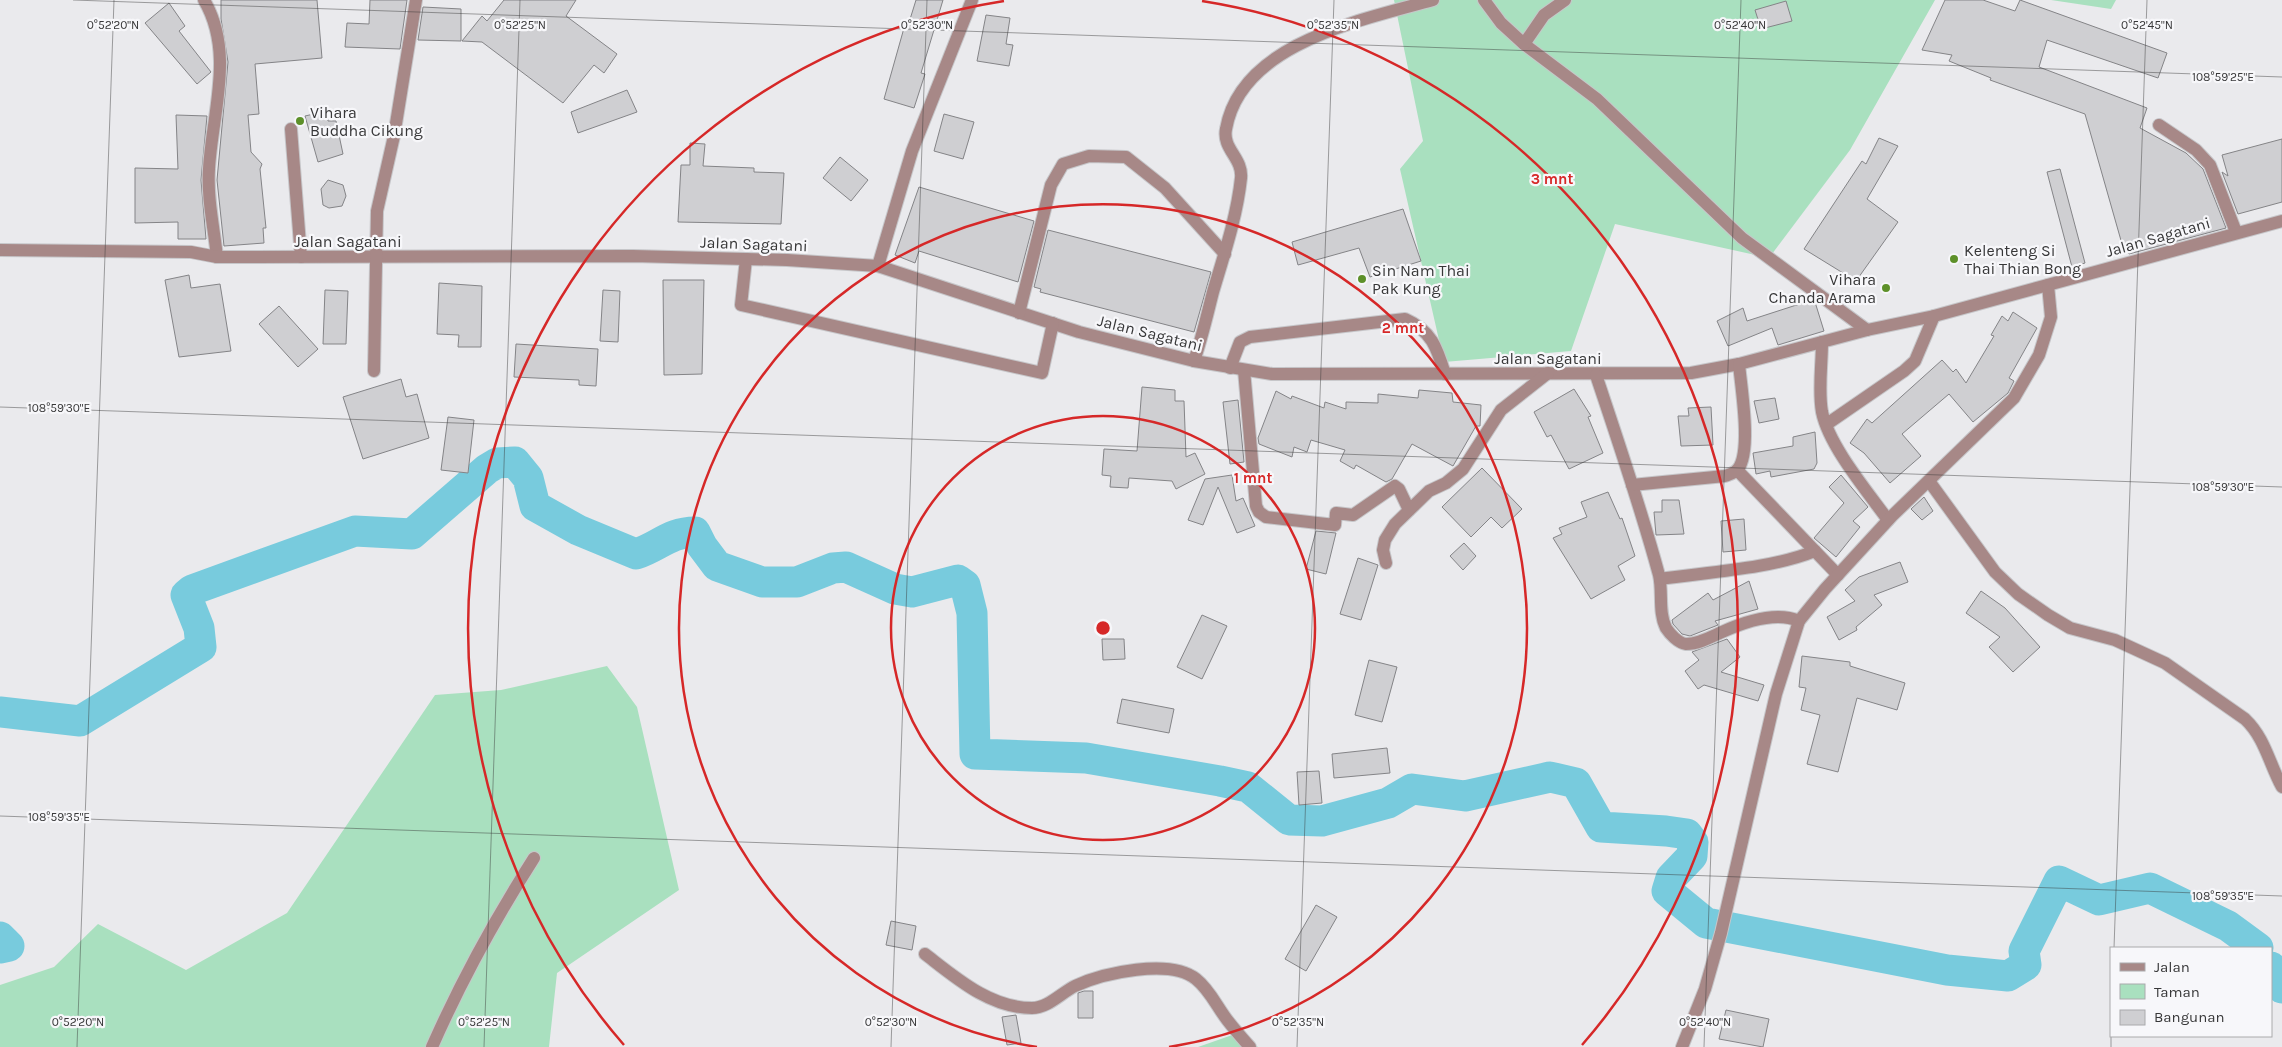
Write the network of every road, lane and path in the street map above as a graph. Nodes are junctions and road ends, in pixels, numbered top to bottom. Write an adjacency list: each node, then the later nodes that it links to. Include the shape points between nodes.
1 (204, 0): 14 (street, via 214,22 221,54 209,171)
2 (416, 0): 16 (street, via 394,136 378,196)
3 (972, 0): 18 (street, via 912,151)
4 (1433, 0): 13 (street, via 1365,19 1294,46 1261,68 1244,88 1225,130 1227,146 1239,162 1241,175)
5 (1484, 0): 7 (street, via 1495,16)
6 (1565, 0): 7 (street, via 1544,15)
7 (1524, 44): 23 (street, via 1597,99 1742,238)
8 (2159, 125): 11 (street, via 2196,150 2210,165)
9 (291, 129): 15 (street)
10 (2282, 221): 11 (street, Jalan Sagatani)
11 (2236, 232): 19 (street, Jalan Sagatani)
12 (0, 250): 14 (street, Jalan Sagatani, via 191,252)
13 (1225, 254): 20 (street, via 1164,188 1126,156 1089,156 1064,164 1051,184); 25 (street)
14 (217, 257): 15 (street, Jalan Sagatani)
15 (300, 257): 16 (street, Jalan Sagatani)
16 (375, 258): 17 (street, Jalan Sagatani, via 633,256); 28 (street)
17 (746, 259): 18 (street, Jalan Sagatani); 22 (street, via 741,305 1042,373)
18 (878, 266): 20 (street, Jalan Sagatani)
19 (2048, 284): 21 (street, Jalan Sagatani); 35 (street, via 2052,309 2039,355 2014,398)
20 (1019, 313): 22 (street, Jalan Sagatani)
21 (1934, 316): 23 (street, Jalan Sagatani); 33 (street, via 1915,361 1904,372)
22 (1053, 324): 25 (street, Jalan Sagatani)
23 (1867, 330): 24 (street, Jalan Sagatani)
24 (1822, 342): 26 (street, Jalan Sagatani); 33 (street, via 1821,402)
25 (1194, 361): 27 (street, Jalan Sagatani)
26 (1739, 364): 32 (street, Jalan Sagatani, via 1691,374); 34 (street, via 1745,423 1742,462)
27 (1230, 368): 29 (street, Jalan Sagatani); 30 (street, via 1240,342 1250,337 1405,319 1421,326 1431,338)
28 (374, 370)
29 (1244, 370): 30 (street, Jalan Sagatani, via 1272,374); 37 (street, via 1259,512 1266,517 1335,525 1336,513 1353,515 1395,486 1400,489)
30 (1445, 374): 31 (street, Jalan Sagatani)
31 (1548, 374): 32 (street, Jalan Sagatani); 37 (street, via 1502,410 1463,469 1429,491)
32 (1596, 375): 36 (street)
33 (1827, 424): 38 (street, via 1842,455)
34 (1737, 470): 36 (street, via 1725,476); 39 (street)
35 (1929, 480): 38 (street); 44 (street, via 1996,572 2018,594 2070,628 2123,643 2165,663 2245,719 2263,741)
36 (1632, 485): 42 (street)
37 (1409, 510): 40 (street, via 1385,540)
38 (1888, 520): 41 (street)
39 (1815, 551): 41 (street); 42 (street, via 1775,562)
40 (1386, 563)
41 (1838, 575): 43 (street)
42 (1660, 579): 43 (street, via 1666,627 1685,644 1759,620 1790,617)
43 (1799, 621): 49 (street, via 1776,694 1721,933 1705,989)
44 (2282, 787)
45 (534, 858): 47 (street, via 477,952)
46 (925, 954): 48 (street, via 979,993 1012,1006 1031,1008 1045,1005 1077,986 1102,977 1155,967 1173,968 1196,978)
47 (432, 1047)
48 (1250, 1047)
49 (1682, 1047)

